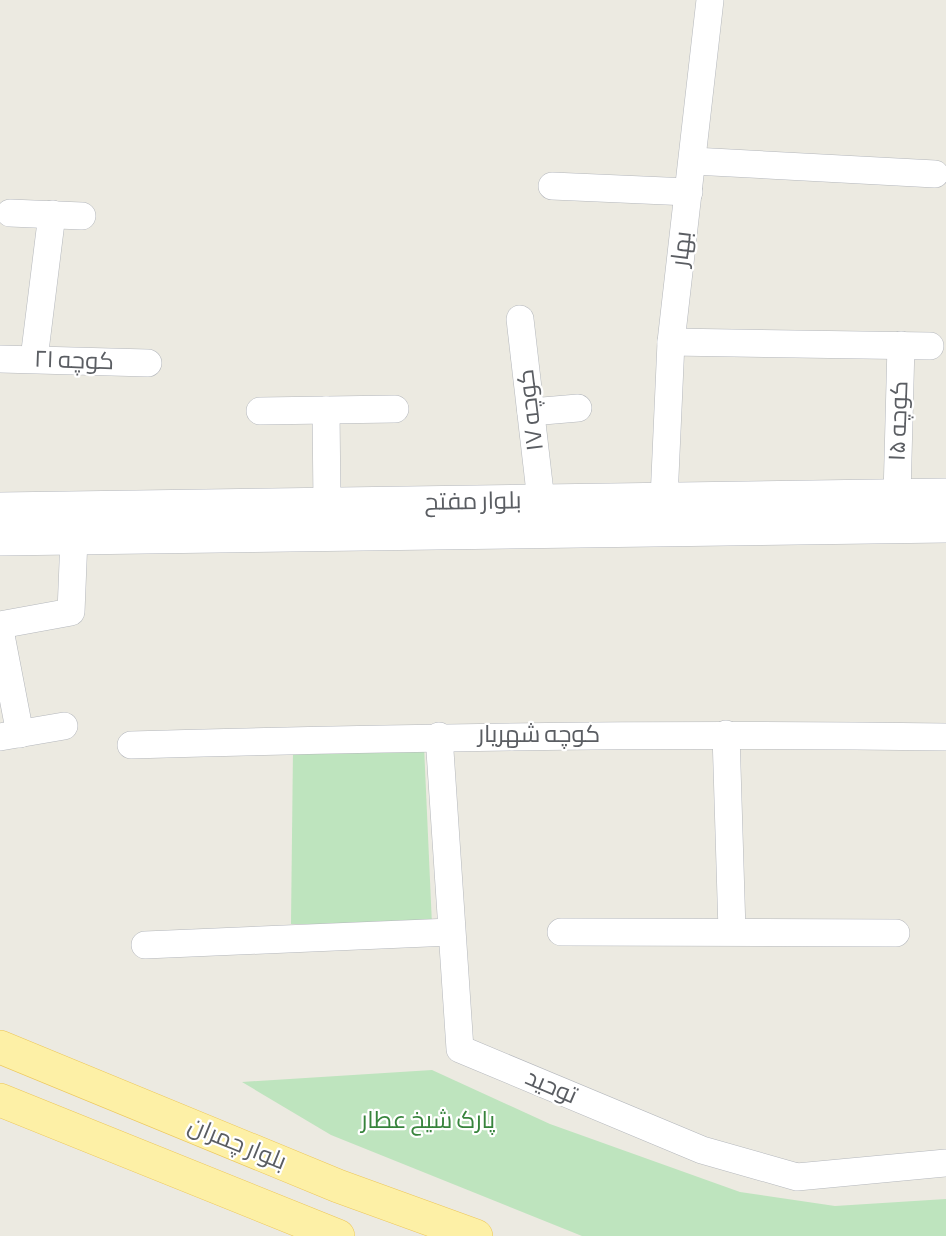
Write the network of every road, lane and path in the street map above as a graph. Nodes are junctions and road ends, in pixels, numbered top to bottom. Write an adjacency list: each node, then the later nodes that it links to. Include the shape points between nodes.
1 (710, 0): 2 (street, بهار)
2 (693, 161): 3 (street); 5 (street, بهار)
3 (935, 174)
4 (552, 186): 5 (street)
5 (689, 192): 10 (street, بهار)
6 (10, 213): 7 (street)
7 (52, 214): 8 (street); 14 (street)
8 (82, 216)
9 (520, 319): 20 (street, کوچه ۱۷)
10 (672, 342): 11 (street); 23 (street, بهار)
11 (901, 345): 12 (street); 22 (street, کوچه ۱۵)
12 (930, 346)
13 (0, 359): 14 (street, کوچه ۲۱)
14 (34, 360): 15 (street, کوچه ۲۱)
15 (148, 363)
16 (578, 408): 20 (street)
17 (395, 409): 18 (street)
18 (326, 410): 19 (street); 25 (street)
19 (260, 411)
20 (531, 412): 24 (street, کوچه ۱۷)
21 (946, 495): 22 (street, بلوار مفتح)
22 (897, 496): 23 (street, بلوار مفتح)
23 (664, 499): 24 (street, بلوار مفتح)
24 (542, 501): 27 (street, بلوار مفتح)
25 (327, 504): 26 (street, بلوار مفتح); 27 (street, بلوار مفتح)
26 (0, 509)
27 (480, 517): 28 (street, بلوار مفتح); 29 (street, بلوار مفتح)
28 (946, 525)
29 (74, 538): 30 (street, بلوار مفتح); 31 (street, via 71,612)
30 (0, 539)
31 (0, 625)
32 (0, 630): 35 (street)
33 (64, 726): 35 (street)
34 (726, 734): 36 (street, کوچه شهریار); 37 (street, کوچه شهریار); 39 (street)
35 (10, 736)
36 (439, 736): 38 (street, کوچه شهریار); 40 (street, توحید)
37 (946, 737)
38 (131, 745)
39 (732, 931): 41 (street); 42 (street)
40 (451, 932): 43 (street); 46 (street, توحید, via 460,1049 702,1150 797,1177)
41 (561, 932)
42 (896, 933)
43 (145, 945)
44 (0, 1047): 48 (main road, بلوار چمران, via 338,1186)
45 (0, 1100): 47 (main road, بلوار چمران)
46 (946, 1163)
47 (338, 1236)
48 (476, 1236)

